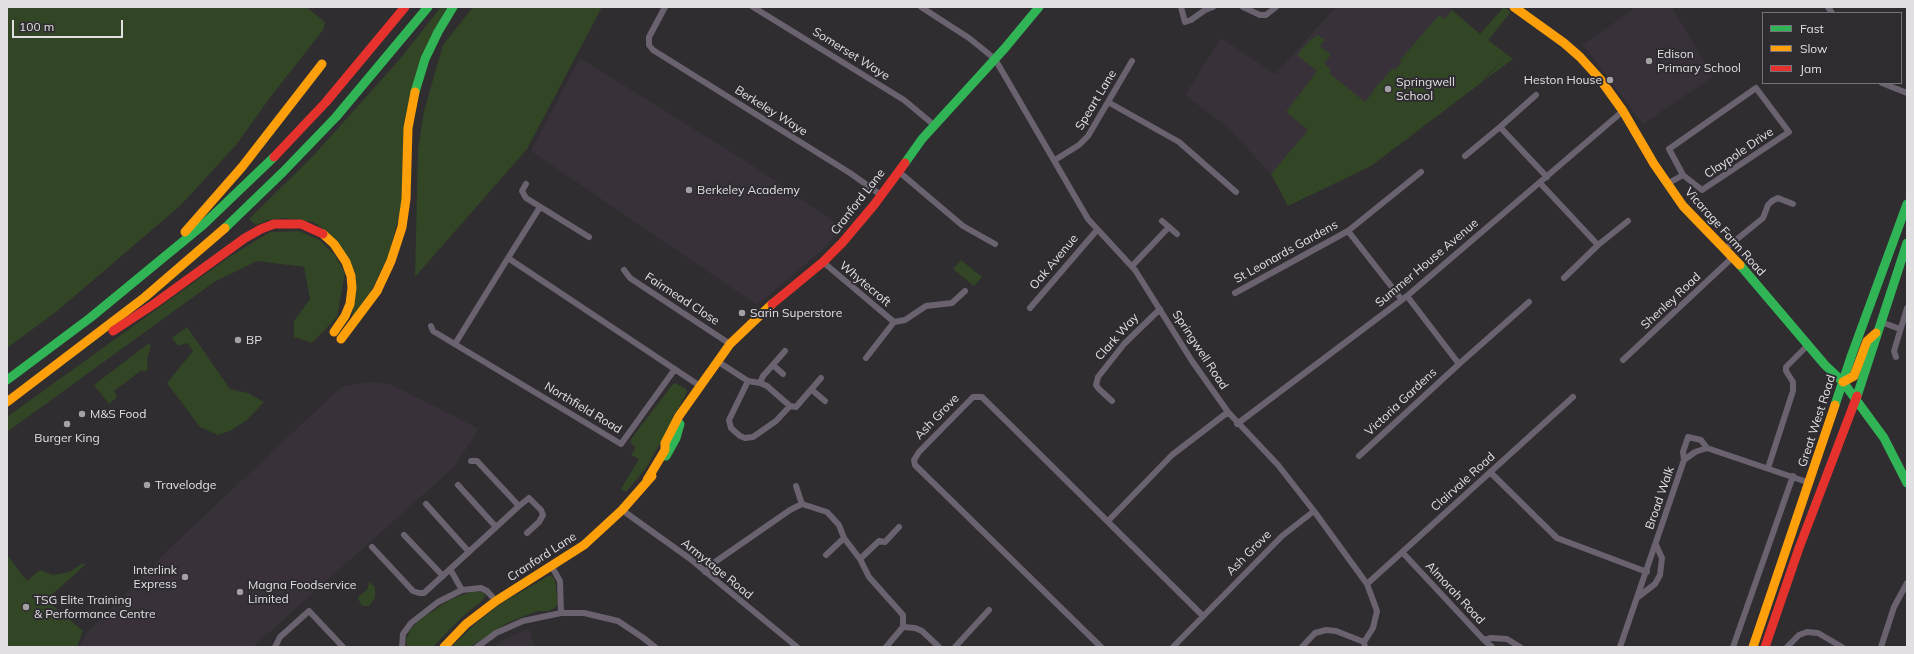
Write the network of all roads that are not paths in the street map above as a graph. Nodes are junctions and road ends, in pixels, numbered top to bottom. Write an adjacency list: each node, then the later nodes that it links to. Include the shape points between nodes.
1 (406, 7): 52 (main road, via 326,102 264,167 203,225)
2 (428, 7): 82 (main road, via 336,117 227,226 146,297)
3 (453, 7): 69 (main road, via 425,60 416,88 408,128 406,199 402,227 391,261 377,291)
4 (665, 7): 33 (street, Berkeley Waye, via 649,37 649,45 653,50)
5 (753, 7): 21 (street, Somerset Waye, via 904,100)
6 (921, 7): 13 (street, Springwell Road, via 970,38)
7 (1181, 7): 8 (street, via 1185,22)
8 (1213, 7)
9 (1243, 7): 10 (street, via 1260,16 1266,15)
10 (1276, 7)
11 (1514, 7): 20 (main road, Vicarage Farm Road, via 1580,57)
12 (1035, 9): 13 (main road, Cranford Lane)
13 (995, 59): 21 (main road, Cranford Lane); 24 (street, Springwell Road)
14 (1132, 61): 19 (street, Speart Lane)
15 (322, 64): 52 (main road, via 263,141)
16 (1884, 84): 17 (street)
17 (1907, 93)
18 (1536, 95): 22 (street)
19 (1108, 102): 24 (street, Speart Lane, via 1088,136); 32 (street, via 1179,142)
20 (1623, 111): 28 (street, Summer House Avenue); 31 (main road, Vicarage Farm Road)
21 (934, 125): 25 (main road, Cranford Lane)
22 (1500, 126): 23 (street); 28 (street)
23 (1465, 156)
24 (1055, 160): 40 (street, Springwell Road)
25 (898, 171): 33 (main road, Cranford Lane); 45 (street, via 963,226)
26 (1421, 172): 41 (street, St Leonards Gardens)
27 (1683, 175): 27 (street, Claypole Drive, via 1669,149 1756,88 1789,132 1702,190); 31 (street)
28 (1547, 177): 29 (street, Summer House Avenue)
29 (1540, 183): 46 (street); 57 (street, Summer House Avenue)
30 (526, 184): 36 (street, via 522,192 524,196)
31 (1667, 184): 47 (main road, Vicarage Farm Road, via 1682,206)
32 (1236, 192)
33 (881, 195): 50 (main road, Cranford Lane)
34 (1793, 204): 47 (street, via 1778,198 1772,201 1763,218)
35 (1907, 204): 87 (main road, Great West Road)
36 (540, 207): 43 (street); 49 (street)
37 (1162, 221): 39 (street)
38 (1628, 221): 46 (street)
39 (1169, 227): 42 (street); 51 (street)
40 (1096, 230): 51 (street, Springwell Road); 60 (street, Oak Avenue)
41 (1348, 231): 56 (street, St Leonards Gardens); 58 (street, St Leonards Gardens)
42 (1177, 234)
43 (589, 237)
44 (1907, 243): 64 (main road)
45 (995, 244)
46 (1598, 245): 54 (street)
47 (1725, 249): 48 (main road, Vicarage Farm Road)
48 (1733, 257): 72 (main road, Vicarage Farm Road); 76 (street, Shenley Road)
49 (508, 258): 70 (street); 80 (street)
50 (823, 262): 63 (street, Whytecroft); 71 (main road, Cranford Lane, via 760,314)
51 (1132, 266): 62 (street, Springwell Road)
52 (153, 267): 84 (main road)
53 (624, 270): 71 (street, Fairmead Close, via 630,278)
54 (1564, 278)
55 (965, 291): 63 (street, Whytecroft, via 952,303 926,306 905,320)
56 (1235, 293)
57 (1407, 296): 58 (street, Summer House Avenue); 78 (street)
58 (1402, 300): 97 (street, Summer House Avenue)
59 (1529, 302): 78 (street, Victoria Gardens)
60 (1030, 308)
61 (1907, 308): 66 (street)
62 (1160, 309): 93 (street, Clark Way, via 1124,344 1098,377 1096,385); 96 (street, Springwell Road)
63 (894, 322): 75 (street, Whytecroft)
64 (1881, 322): 66 (street); 68 (main road)
65 (431, 326): 70 (street, Northfield Road, via 433,331)
66 (1900, 329): 74 (street, via 1894,351)
67 (334, 332): 82 (main road, via 350,304 352,288 351,276 341,252 314,229 301,224 274,224 245,238 154,304)
68 (1876, 334): 87 (main road, via 1867,341 1854,376); 91 (main road)
69 (341, 339)
70 (455, 344): 80 (street, Northfield Road, via 621,444)
71 (730, 344): 77 (main road, Cranford Lane)
72 (1808, 345): 87 (main road, Vicarage Farm Road); 102 (street, via 1786,367 1793,382 1793,391)
73 (785, 351): 79 (street)
74 (1896, 357)
75 (866, 358)
76 (1624, 360)
77 (717, 361): 85 (street); 88 (main road, Cranford Lane)
78 (1459, 364): 99 (street, Victoria Gardens)
79 (772, 365): 81 (street); 86 (street)
80 (675, 369): 88 (street)
81 (783, 374)
82 (42, 377): 94 (main road)
83 (821, 378): 89 (street)
84 (7, 380)
85 (748, 381): 86 (street); 95 (street, via 729,420 731,428 740,436 753,437 776,421)
86 (760, 382): 95 (street)
87 (1843, 382): 91 (main road, Vicarage Farm Road); 105 (main road, Great West Road)
88 (700, 386): 112 (main road, Cranford Lane, via 679,416 665,444 665,450 647,480)
89 (812, 390): 92 (street); 95 (street, via 796,407)
90 (1573, 396): 103 (street, Clairvale Road)
91 (1856, 399): 106 (main road, Vicarage Farm Road, via 1884,438); 160 (main road, via 1799,548)
92 (825, 401)
93 (1112, 401)
94 (7, 402)
95 (790, 406)
96 (1228, 412): 97 (street, Springwell Road); 114 (street, via 1172,456)
97 (1237, 424): 113 (street, Springwell Road, via 1278,465)
98 (1707, 448): 101 (street, Broad Walk, via 1695,452); 101 (street, via 1701,440 1688,437 1682,452); 102 (street)
99 (1359, 456)
100 (471, 460): 111 (street, via 477,461)
101 (1684, 460): 120 (street, Broad Walk)
102 (1768, 468): 104 (street)
103 (1490, 472): 123 (street, Clairvale Road); 129 (street, via 1557,538)
104 (1793, 476): 105 (street); 158 (street)
105 (1810, 483): 159 (main road, Great West Road)
106 (1907, 483)
107 (458, 485): 115 (street)
108 (796, 486): 110 (street)
109 (426, 504): 122 (street)
110 (802, 504): 119 (street, via 827,512 839,524); 128 (street, via 721,558)
111 (519, 506): 115 (street); 117 (street, via 529,498 543,515)
112 (622, 510): 126 (main road, Cranford Lane, via 584,545); 128 (street, Armytage Road)
113 (1314, 511): 132 (street, Springwell Road); 138 (street, Ash Grove, via 1282,536)
114 (1108, 521): 138 (street, Ash Grove); 152 (street, Ash Grove, via 982,397 973,397 914,460 920,470)
115 (496, 527): 122 (street)
116 (899, 527): 125 (street, via 885,542 879,541)
117 (527, 533)
118 (404, 535): 130 (street)
119 (844, 538): 124 (street); 125 (street)
120 (1656, 545): 129 (street, Broad Walk); 134 (street, via 1662,558 1660,575 1655,584)
121 (372, 547): 130 (street, via 413,591 419,594 424,593)
122 (469, 552): 127 (street)
123 (1403, 553): 132 (street, Clairvale Road); 140 (street, Almorah Road)
124 (826, 555)
125 (860, 559): 139 (street, via 869,577 903,616)
126 (552, 566): 135 (main road, Cranford Lane); 137 (street, via 560,581)
127 (450, 569): 130 (street); 133 (street)
128 (705, 572): 148 (street, Armytage Road)
129 (1646, 572): 134 (street, Broad Walk)
130 (442, 576)
131 (1907, 583): 163 (street, via 1894,607)
132 (1367, 584): 141 (street, Springwell Road, via 1377,611 1373,628)
133 (462, 590): 135 (street, via 481,588); 145 (street, via 438,602 411,623 404,634)
134 (1638, 597): 157 (street, Broad Walk)
135 (496, 601): 146 (main road, Cranford Lane, via 466,624)
136 (989, 610): 151 (street)
137 (561, 613): 142 (street, via 594,614 618,621); 147 (street, via 523,621 496,633)
138 (1203, 616): 153 (street, Ash Grove)
139 (903, 627): 149 (street); 150 (street, via 922,631)
140 (1484, 640): 155 (street, Almorah Road); 156 (street, via 1507,640)
141 (1365, 644): 154 (street, via 1336,631 1326,630 1315,632)
142 (652, 646)
143 (275, 647): 144 (street, via 280,637 309,611)
144 (343, 647)
145 (402, 647)
146 (444, 647)
147 (476, 647)
148 (797, 647)
149 (886, 647)
150 (939, 647)
151 (955, 647)
152 (1100, 647)
153 (1173, 647)
154 (1302, 647)
155 (1492, 647)
156 (1520, 647)
157 (1620, 647)
158 (1733, 647)
159 (1753, 647)
160 (1765, 647)
161 (1787, 647): 162 (street, via 1799,635 1807,632 1818,634)
162 (1842, 647)
163 (1881, 647)

